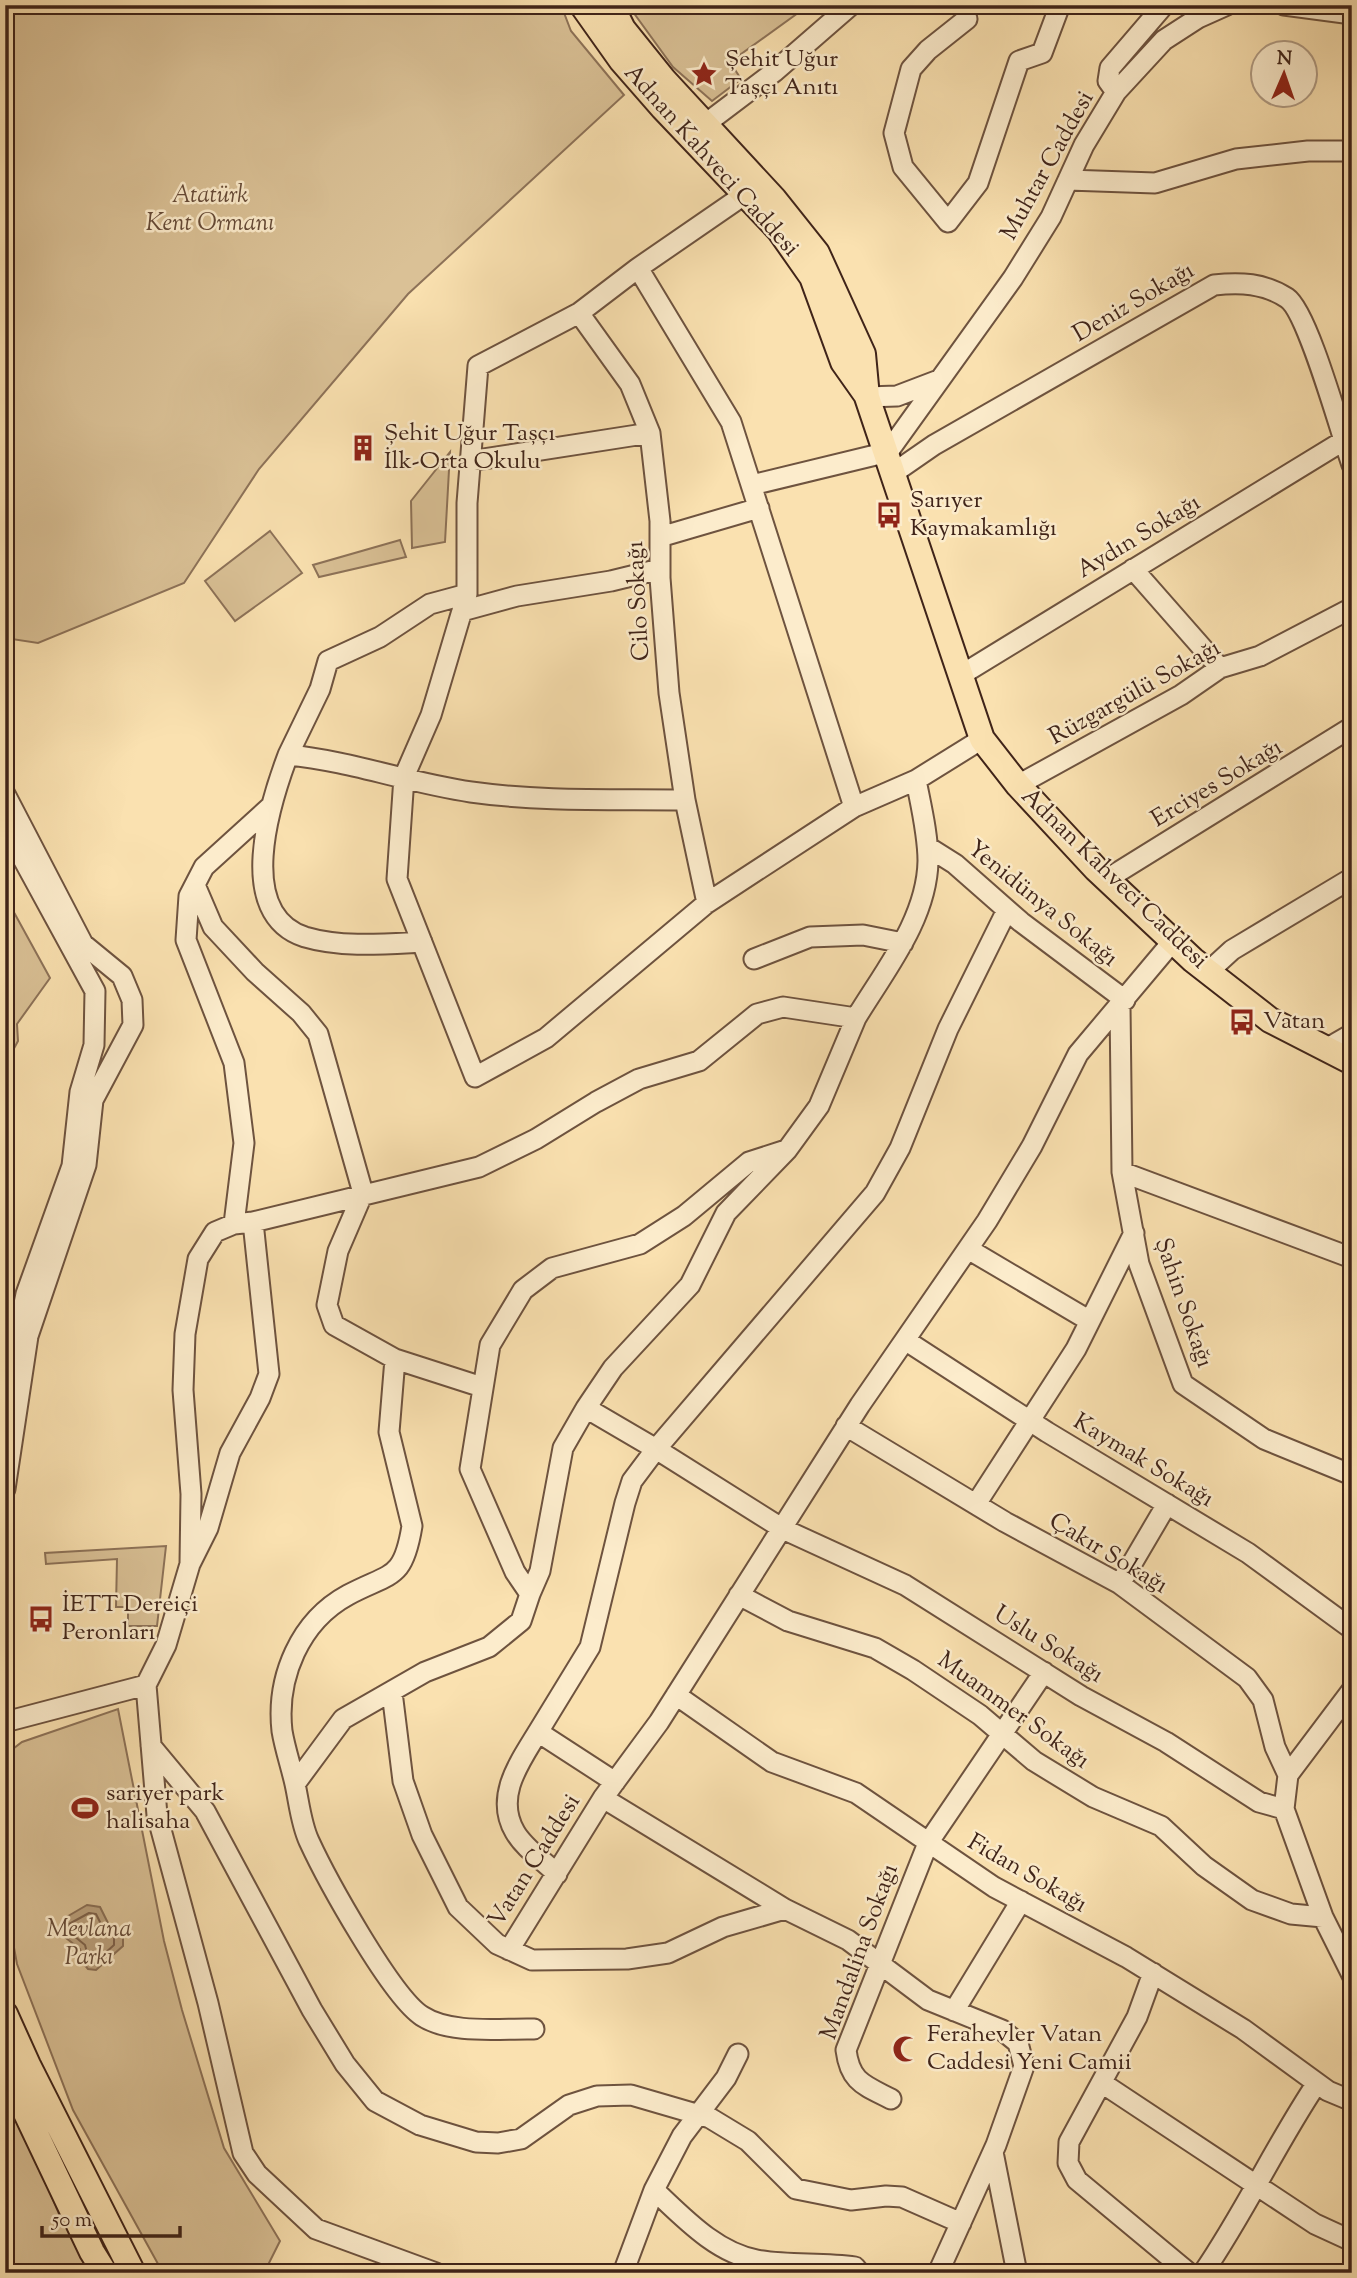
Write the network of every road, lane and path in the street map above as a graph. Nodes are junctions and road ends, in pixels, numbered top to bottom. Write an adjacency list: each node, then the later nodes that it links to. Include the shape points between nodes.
1 (582, 5): 14 (main road, Adnan Kahveci Caddesi, via 621,60)
2 (611, 5): 11 (main road, Adnan Kahveci Caddesi, via 623,29)
3 (851, 5): 11 (street)
4 (1060, 5): 9 (street, via 1042,53 1019,61 978,183 948,222 903,167 894,133 911,69)
5 (1164, 5): 10 (street, via 1110,68 1108,81)
6 (1227, 5): 10 (street, Muhtar Caddesi, via 1164,40)
7 (1284, 5): 8 (street)
8 (1352, 14)
9 (967, 19)
10 (1116, 92): 13 (street, Muhtar Caddesi)
11 (704, 125): 18 (main road, Adnan Kahveci Caddesi, via 774,199 817,253 863,354)
12 (1352, 151): 13 (street, via 1236,159 1155,183)
13 (1068, 180): 17 (street, Muhtar Caddesi, via 1013,278)
14 (744, 195): 15 (street); 18 (main road, Adnan Kahveci Caddesi, via 779,230 812,277 843,362)
15 (638, 268): 16 (street); 24 (street, via 731,422)
16 (579, 313): 19 (street, Cilo Sokağı, via 630,384); 21 (street, via 478,366)
17 (939, 380): 18 (street, via 897,396); 22 (street, Muhtar Caddesi)
18 (867, 397): 22 (main road, Adnan Kahveci Caddesi)
19 (650, 433): 21 (street); 26 (street, Cilo Sokağı)
20 (1343, 441): 22 (street, Deniz Sokağı, via 1311,341 1290,299 1242,282 1214,285 934,445); 23 (street, Deniz Sokağı); 28 (street, Aydın Sokağı)
21 (470, 461): 29 (street)
22 (891, 462): 24 (street); 32 (main road, Adnan Kahveci Caddesi)
23 (1352, 465)
24 (752, 485): 25 (street)
25 (759, 508): 26 (street); 42 (street)
26 (660, 537): 27 (street, Cilo Sokağı)
27 (660, 569): 29 (street); 40 (street, Cilo Sokağı, via 669,693)
28 (1133, 569): 31 (street); 32 (street, Aydın Sokağı)
29 (465, 602): 35 (street, via 430,604 380,637 328,661 320,689); 36 (street, via 431,715)
30 (1352, 608): 31 (street, Rüzgargülü Sokağı, via 1260,656)
31 (1220, 668): 38 (street, Rüzgargülü Sokağı, via 1181,695)
32 (961, 675): 34 (main road, Adnan Kahveci Caddesi)
33 (1352, 727): 46 (street, Erciyes Sokağı)
34 (982, 739): 37 (street); 38 (main road, Adnan Kahveci Caddesi)
35 (288, 755): 36 (street, via 334,760); 41 (street)
36 (404, 777): 40 (street, via 508,796); 51 (street, via 397,879)
37 (916, 780): 42 (street); 44 (street)
38 (1018, 785): 46 (main road, Adnan Kahveci Caddesi)
39 (5, 794): 77 (street, via 83,944 122,976 132,1000 133,1025 93,1100 86,1165 28,1336)
40 (685, 800): 48 (street, Cilo Sokağı)
41 (270, 807): 47 (street, via 204,867); 51 (street, via 265,824 264,888 282,924 304,937 323,940 370,945)
42 (854, 807): 48 (street)
43 (5, 827): 71 (street, via 95,991 97,1011 94,1045 80,1092 72,1166 26,1294)
44 (928, 848): 49 (street, Yenidünya Sokağı, via 955,864); 52 (street, via 919,906)
45 (1352, 878): 54 (street, via 1231,950)
46 (1107, 879): 50 (main road, Adnan Kahveci Caddesi)
47 (195, 885): 62 (street, via 213,927 317,1034); 63 (street, via 189,896 186,940 234,1063 244,1143)
48 (707, 904): 51 (street, via 546,1038 475,1077)
49 (1007, 910): 55 (street, Yenidünya Sokağı); 75 (street, via 948,1029 900,1148 875,1193)
50 (1173, 941): 54 (main road, Adnan Kahveci Caddesi); 55 (street, Vatan Caddesi)
51 (422, 942)
52 (903, 943): 53 (street, via 863,935 810,937); 56 (street)
53 (754, 959)
54 (1208, 972): 58 (main road, Adnan Kahveci Caddesi, via 1270,1020)
55 (1123, 1003): 61 (street, Şahin Sokağı); 65 (street, Vatan Caddesi, via 1078,1054 1032,1146)
56 (856, 1018): 60 (street, via 819,1106); 62 (street, via 783,1007 757,1014 699,1061 639,1079 479,1167)
57 (1352, 1034): 58 (street)
58 (1326, 1049): 59 (main road, Adnan Kahveci Caddesi)
59 (1352, 1062)
60 (787, 1150): 70 (street, via 749,1162 684,1216 639,1244 552,1268 523,1290 491,1345); 72 (street, via 726,1213 690,1285 613,1368)
61 (1122, 1172): 64 (street, Şahin Sokağı); 66 (street)
62 (363, 1193): 63 (street); 69 (street, via 338,1251 327,1305 334,1325)
63 (244, 1223): 81 (street, via 269,1374 230,1453 208,1528); 81 (street, via 215,1232 198,1259 185,1334)
64 (1133, 1233): 67 (street); 76 (street, Şahin Sokağı, via 1139,1264 1183,1384 1265,1439)
65 (968, 1249): 67 (street); 68 (street, Vatan Caddesi)
66 (1352, 1258)
67 (1090, 1321): 73 (street)
68 (905, 1340): 73 (street, Kaymak Sokağı); 74 (street, Vatan Caddesi)
69 (395, 1359): 70 (street); 97 (street, via 389,1433 412,1527 409,1542 402,1566 391,1576 346,1596 311,1623 288,1666 282,1731)
70 (482, 1387): 83 (street, via 470,1469 515,1572)
71 (5, 1398)
72 (586, 1408): 75 (street, Uslu Sokağı); 83 (street, via 563,1448 540,1571)
73 (1028, 1420): 78 (street); 79 (street, Kaymak Sokağı)
74 (846, 1426): 78 (street, Çakır Sokağı); 80 (street, Vatan Caddesi)
75 (656, 1448): 80 (street, Uslu Sokağı); 92 (street, via 632,1480 590,1647)
76 (1352, 1475)
77 (5, 1489)
78 (976, 1504): 82 (street, Çakır Sokağı)
79 (1167, 1504): 82 (street); 85 (street, Kaymak Sokağı, via 1248,1553)
80 (783, 1529): 84 (street, Vatan Caddesi); 86 (street, Uslu Sokağı, via 905,1585)
81 (190, 1564): 87 (street, via 166,1645)
82 (1120, 1584): 95 (street, Çakır Sokağı, via 1247,1678 1264,1700)
83 (530, 1594): 89 (street, via 521,1621 489,1647 425,1672)
84 (739, 1595): 90 (street, Vatan Caddesi); 93 (street, Muammer Sokağı, via 788,1621 874,1648)
85 (1352, 1629)
86 (1044, 1672): 93 (street, Mandalina Sokağı); 99 (street, Uslu Sokağı, via 1259,1802)
87 (146, 1685): 91 (street); 94 (street)
88 (1352, 1690): 95 (street)
89 (392, 1692): 97 (street, via 343,1719); 105 (street, via 403,1781 422,1835 458,1907)
90 (676, 1695): 96 (street, Vatan Caddesi); 100 (street, Fidan Sokağı, via 772,1762 856,1793)
91 (5, 1722)
92 (538, 1732): 96 (street); 101 (street, via 509,1782 508,1810 519,1837)
93 (1001, 1733): 100 (street, Mandalina Sokağı); 104 (street, Muammer Sokağı, via 1034,1761 1093,1797 1161,1826 1204,1866 1252,1900 1291,1914)
94 (151, 1746): 118 (street, via 205,1811 312,2010 345,2064 375,2101 420,2125 476,2142 498,2143 521,2139 569,2105 597,2096 631,2095); 127 (street, via 157,1815 243,2153 257,2174 316,2229)
95 (1287, 1775): 99 (street)
96 (615, 1782): 98 (street, Vatan Caddesi)
97 (295, 1784): 111 (street, via 308,1839 361,1936 411,2007 424,2017 459,2027)
98 (603, 1798): 101 (street, Vatan Caddesi); 103 (street)
99 (1284, 1809): 104 (street)
100 (928, 1843): 102 (street, Fidan Sokağı); 106 (street, Mandalina Sokağı)
101 (557, 1874): 105 (street, Vatan Caddesi)
102 (1021, 1902): 107 (street, Fidan Sokağı); 109 (street)
103 (785, 1909): 105 (street, via 723,1927 668,1954 532,1960); 106 (street, via 848,1940)
104 (1323, 1917): 108 (street)
105 (509, 1950)
106 (880, 1965): 109 (street, via 928,2000); 116 (street, Mandalina Sokağı, via 846,2050 848,2068 856,2079)
107 (1153, 1973): 114 (street, via 1137,2017); 115 (street, Fidan Sokağı, via 1243,2029)
108 (1352, 1975)
109 (954, 2011): 119 (street, via 1002,2030 1018,2043 1024,2066)
110 (5, 2014): 126 (main road)
111 (534, 2029)
112 (738, 2054): 118 (street)
113 (5, 2069): 125 (main road)
114 (1102, 2083): 120 (street); 131 (street, via 1069,2142 1071,2170 1077,2180)
115 (1317, 2083): 117 (street, Fidan Sokağı); 120 (street)
116 (891, 2099)
117 (1352, 2101)
118 (697, 2115): 121 (street); 122 (street, via 748,2141 796,2189 851,2200 902,2197)
119 (993, 2151): 122 (street); 130 (street)
120 (1257, 2183): 123 (street, via 1315,2224); 132 (street)
121 (654, 2190): 128 (street); 129 (street, via 723,2247 755,2260 829,2263 855,2267)
122 (961, 2223): 124 (street)
123 (1352, 2241)
124 (938, 2272)
125 (105, 2273)
126 (133, 2273)
127 (436, 2273)
128 (623, 2273)
129 (860, 2273)
130 (1020, 2273)
131 (1189, 2273)
132 (1203, 2273)

